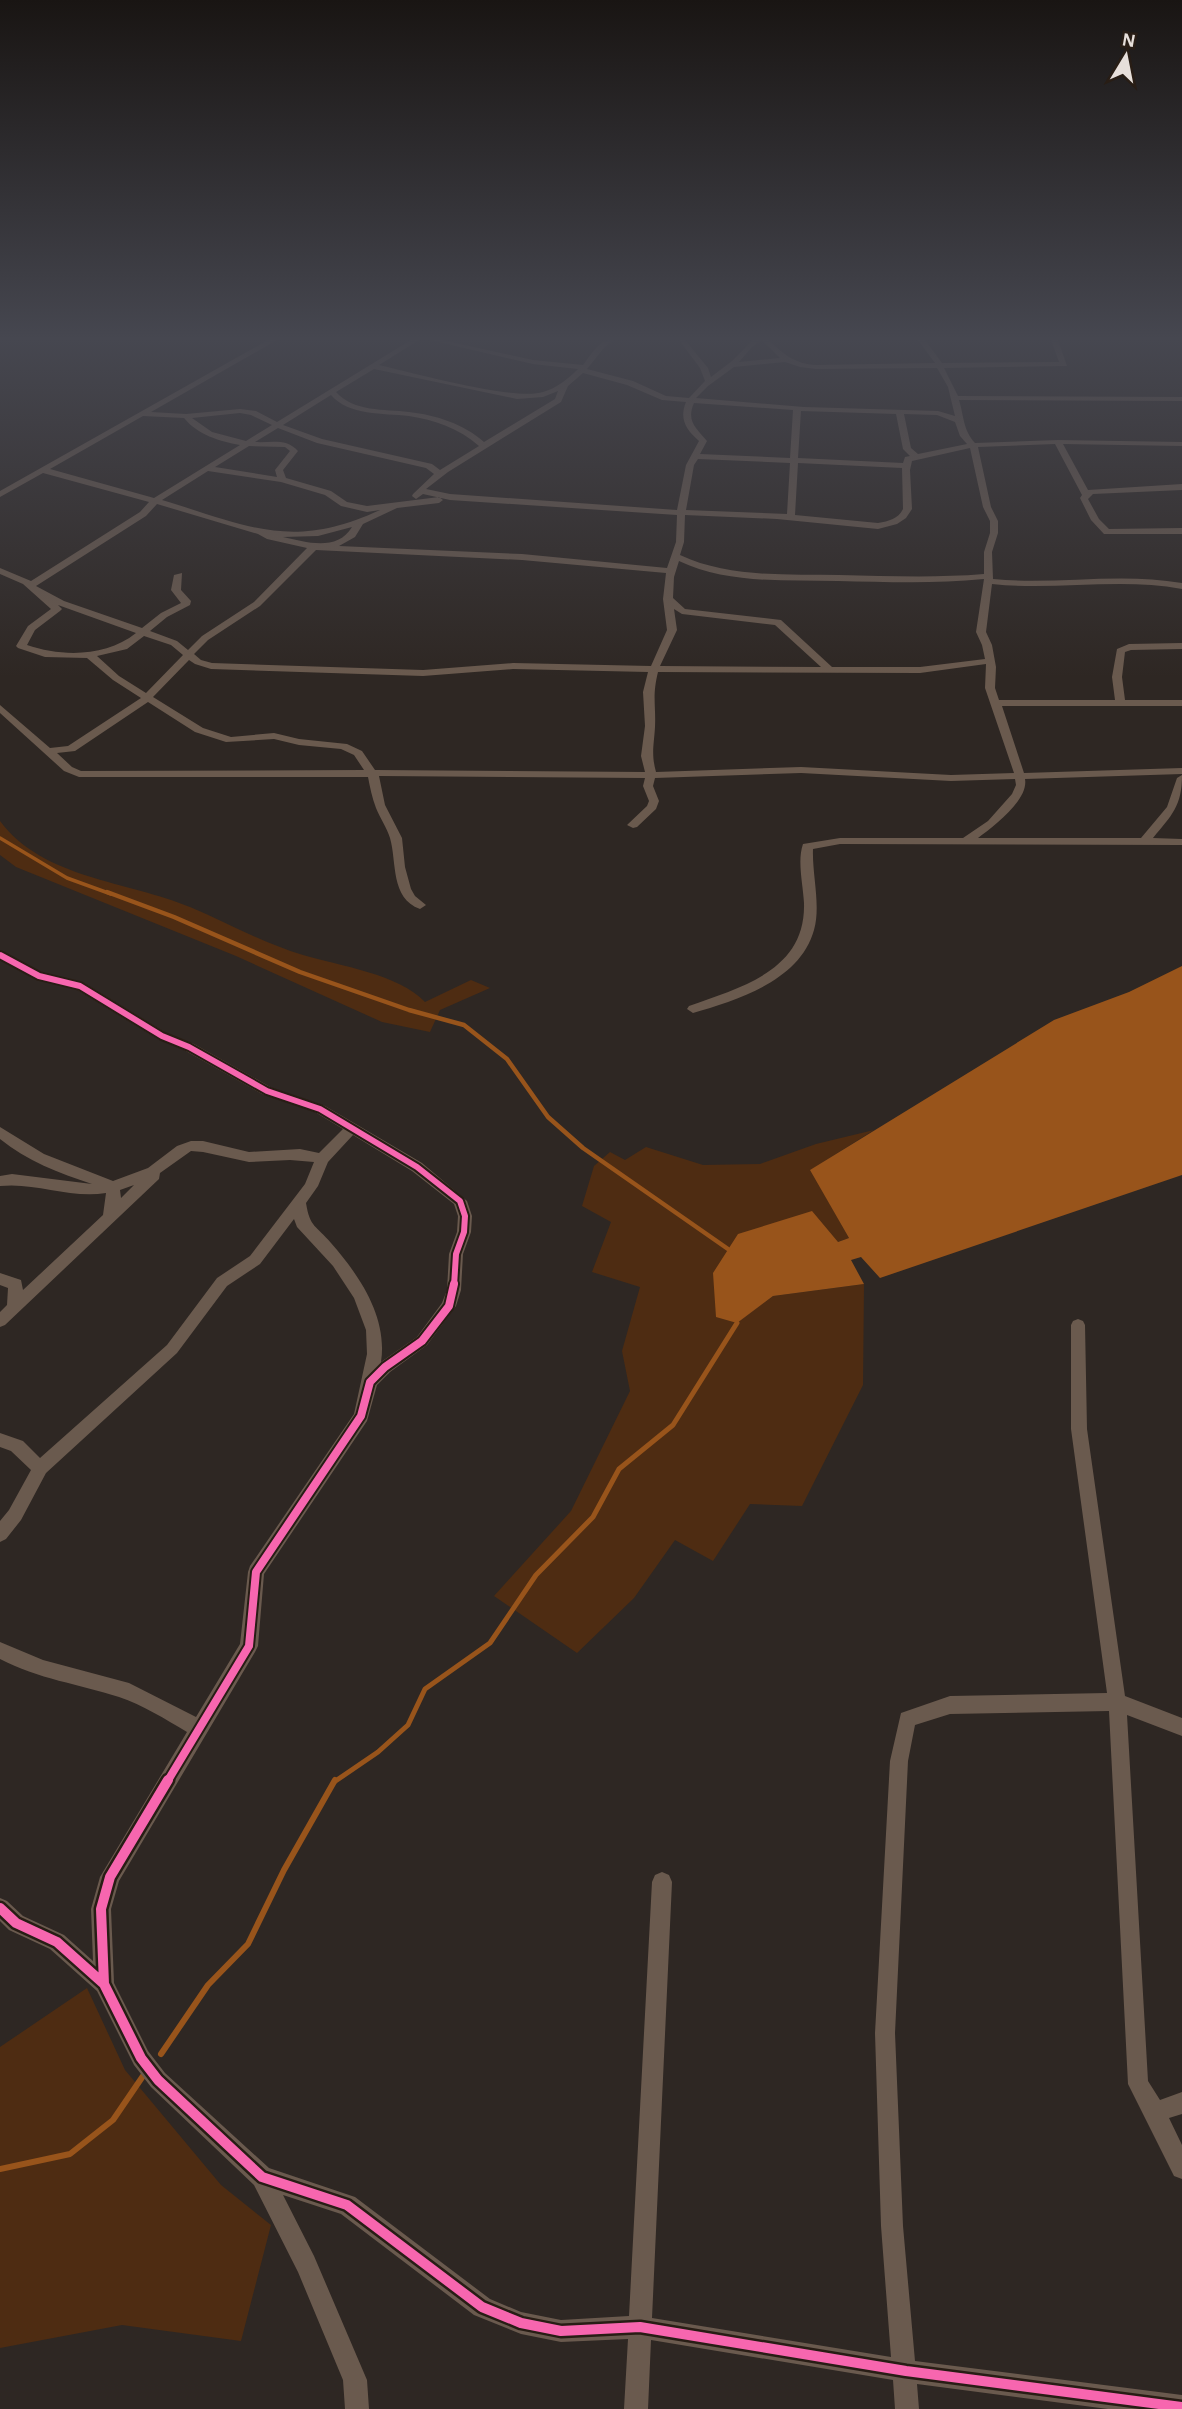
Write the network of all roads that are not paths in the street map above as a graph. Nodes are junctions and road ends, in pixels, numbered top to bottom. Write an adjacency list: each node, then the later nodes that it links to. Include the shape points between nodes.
1 (77, 452): 17 (street)
2 (234, 452): 16 (street)
3 (291, 452): 19 (street, via 279,470)
4 (375, 452): 18 (street, via 429,466)
5 (474, 452): 18 (street)
6 (698, 452): 12 (street)
7 (794, 452): 14 (street)
8 (911, 452): 13 (street)
9 (934, 452): 13 (street)
10 (975, 452): 38 (street, via 994,521)
11 (1064, 452): 23 (street)
12 (696, 456): 14 (street); 28 (street)
13 (915, 456): 15 (street)
14 (794, 461): 15 (street); 29 (street)
15 (905, 466): 29 (street, via 908,504 904,516 892,524)
16 (209, 469): 19 (street); 25 (street)
17 (46, 471): 22 (street); 25 (street)
18 (440, 474): 21 (street)
19 (282, 480): 27 (street, via 328,493 344,504)
20 (1182, 487): 23 (street)
21 (422, 491): 24 (street); 26 (street)
22 (0, 494)
23 (1086, 494): 32 (street, via 1095,520 1107,532)
24 (450, 496): 26 (street); 28 (street)
25 (155, 501): 31 (street); 40 (street)
26 (407, 504): 27 (street)
27 (393, 508): 30 (street)
28 (681, 512): 29 (street); 34 (street)
29 (791, 517)
30 (359, 524): 31 (street, via 305,535); 33 (street, via 352,535 334,545)
31 (259, 531): 33 (street)
32 (1182, 531)
33 (314, 547): 36 (street, via 522,557); 45 (street, via 257,604 205,638)
34 (676, 556): 36 (street); 38 (street, via 685,562 760,576)
35 (0, 570): 40 (street)
36 (671, 571): 41 (street)
37 (179, 575): 42 (street, via 176,590 187,603)
38 (988, 579): 39 (street, via 1017,584 1154,581); 46 (street, via 980,622)
39 (1182, 586)
40 (32, 588): 42 (street); 44 (street, via 57,609 31,628 20,646 45,654)
41 (668, 599): 47 (street, via 682,611 778,622); 48 (street, via 672,630)
42 (145, 632): 44 (street, via 124,648); 45 (street, via 174,643)
43 (1182, 646): 51 (street, via 1120,651)
44 (90, 655): 49 (street)
45 (189, 656): 48 (street, via 211,666 423,673 513,666); 49 (street)
46 (989, 661): 47 (street, via 920,670); 50 (street)
47 (828, 668): 48 (street)
48 (654, 669): 56 (street, via 646,756)
49 (147, 698): 54 (street, via 71,749); 57 (street, via 199,730 230,740 274,736 343,746 358,753)
50 (994, 703): 51 (street); 58 (street)
51 (1121, 704): 52 (street)
52 (1182, 704)
53 (0, 708): 54 (street)
54 (49, 751): 57 (street, via 79,774)
55 (1182, 771): 58 (street)
56 (651, 774): 57 (street); 58 (street); 60 (street, via 652,807)
57 (373, 775): 64 (street, via 380,805 396,838 405,889)
58 (1019, 775): 61 (street, via 1017,795 992,823)
59 (1182, 778): 62 (street, via 1172,808)
60 (633, 825)
61 (965, 841): 62 (street); 66 (street, via 841,841 807,846 811,907 798,952 767,981)
62 (1144, 842): 63 (street)
63 (1182, 842)
64 (420, 905)
65 (0, 955): 67 (street, via 39,976 80,986 267,1091 320,1109)
66 (693, 1009)
67 (352, 1128): 69 (street); 79 (street, via 417,1167 460,1201 465,1216 449,1306 422,1341)
68 (0, 1132): 72 (street, via 67,1170)
69 (322, 1159): 70 (street, via 304,1152 238,1156 190,1146); 73 (street)
70 (163, 1165): 72 (street); 74 (street)
71 (0, 1181): 72 (street, via 32,1179 90,1190)
72 (113, 1186): 74 (street)
73 (299, 1202): 79 (street, via 302,1223 317,1235 363,1300 376,1343); 81 (street, via 255,1260 222,1282 172,1349)
74 (108, 1219): 76 (street)
75 (0, 1279): 76 (street, via 16,1284)
76 (14, 1308): 77 (street)
77 (0, 1321)
78 (1078, 1325): 84 (street, via 1079,1429)
79 (370, 1382): 86 (street, via 361,1416 256,1572 249,1646)
80 (0, 1440): 81 (street, via 17,1446)
81 (40, 1468): 82 (street)
82 (0, 1534)
83 (0, 1650): 86 (street, via 33,1666 153,1701)
84 (1116, 1702): 85 (street); 91 (street, via 1138,2084); 95 (street, via 950,1705 907,1719 899,1761 885,2033 892,2226)
85 (1182, 1727)
86 (200, 1729): 89 (street, via 110,1877 101,1909)
87 (662, 1882): 94 (street)
88 (0, 1908): 89 (street, via 16,1923 57,1942)
89 (104, 1984): 93 (street, via 141,2058 158,2081)
90 (1182, 2104): 91 (street)
91 (1155, 2112): 92 (street)
92 (1182, 2168)
93 (262, 2177): 94 (street, via 347,2205 482,2307 521,2323 561,2331); 97 (street, via 306,2264 355,2379)
94 (640, 2327): 95 (street); 98 (street)
95 (906, 2371): 96 (street); 99 (street)
96 (1182, 2407)
97 (357, 2409)
98 (636, 2409)
99 (907, 2409)

